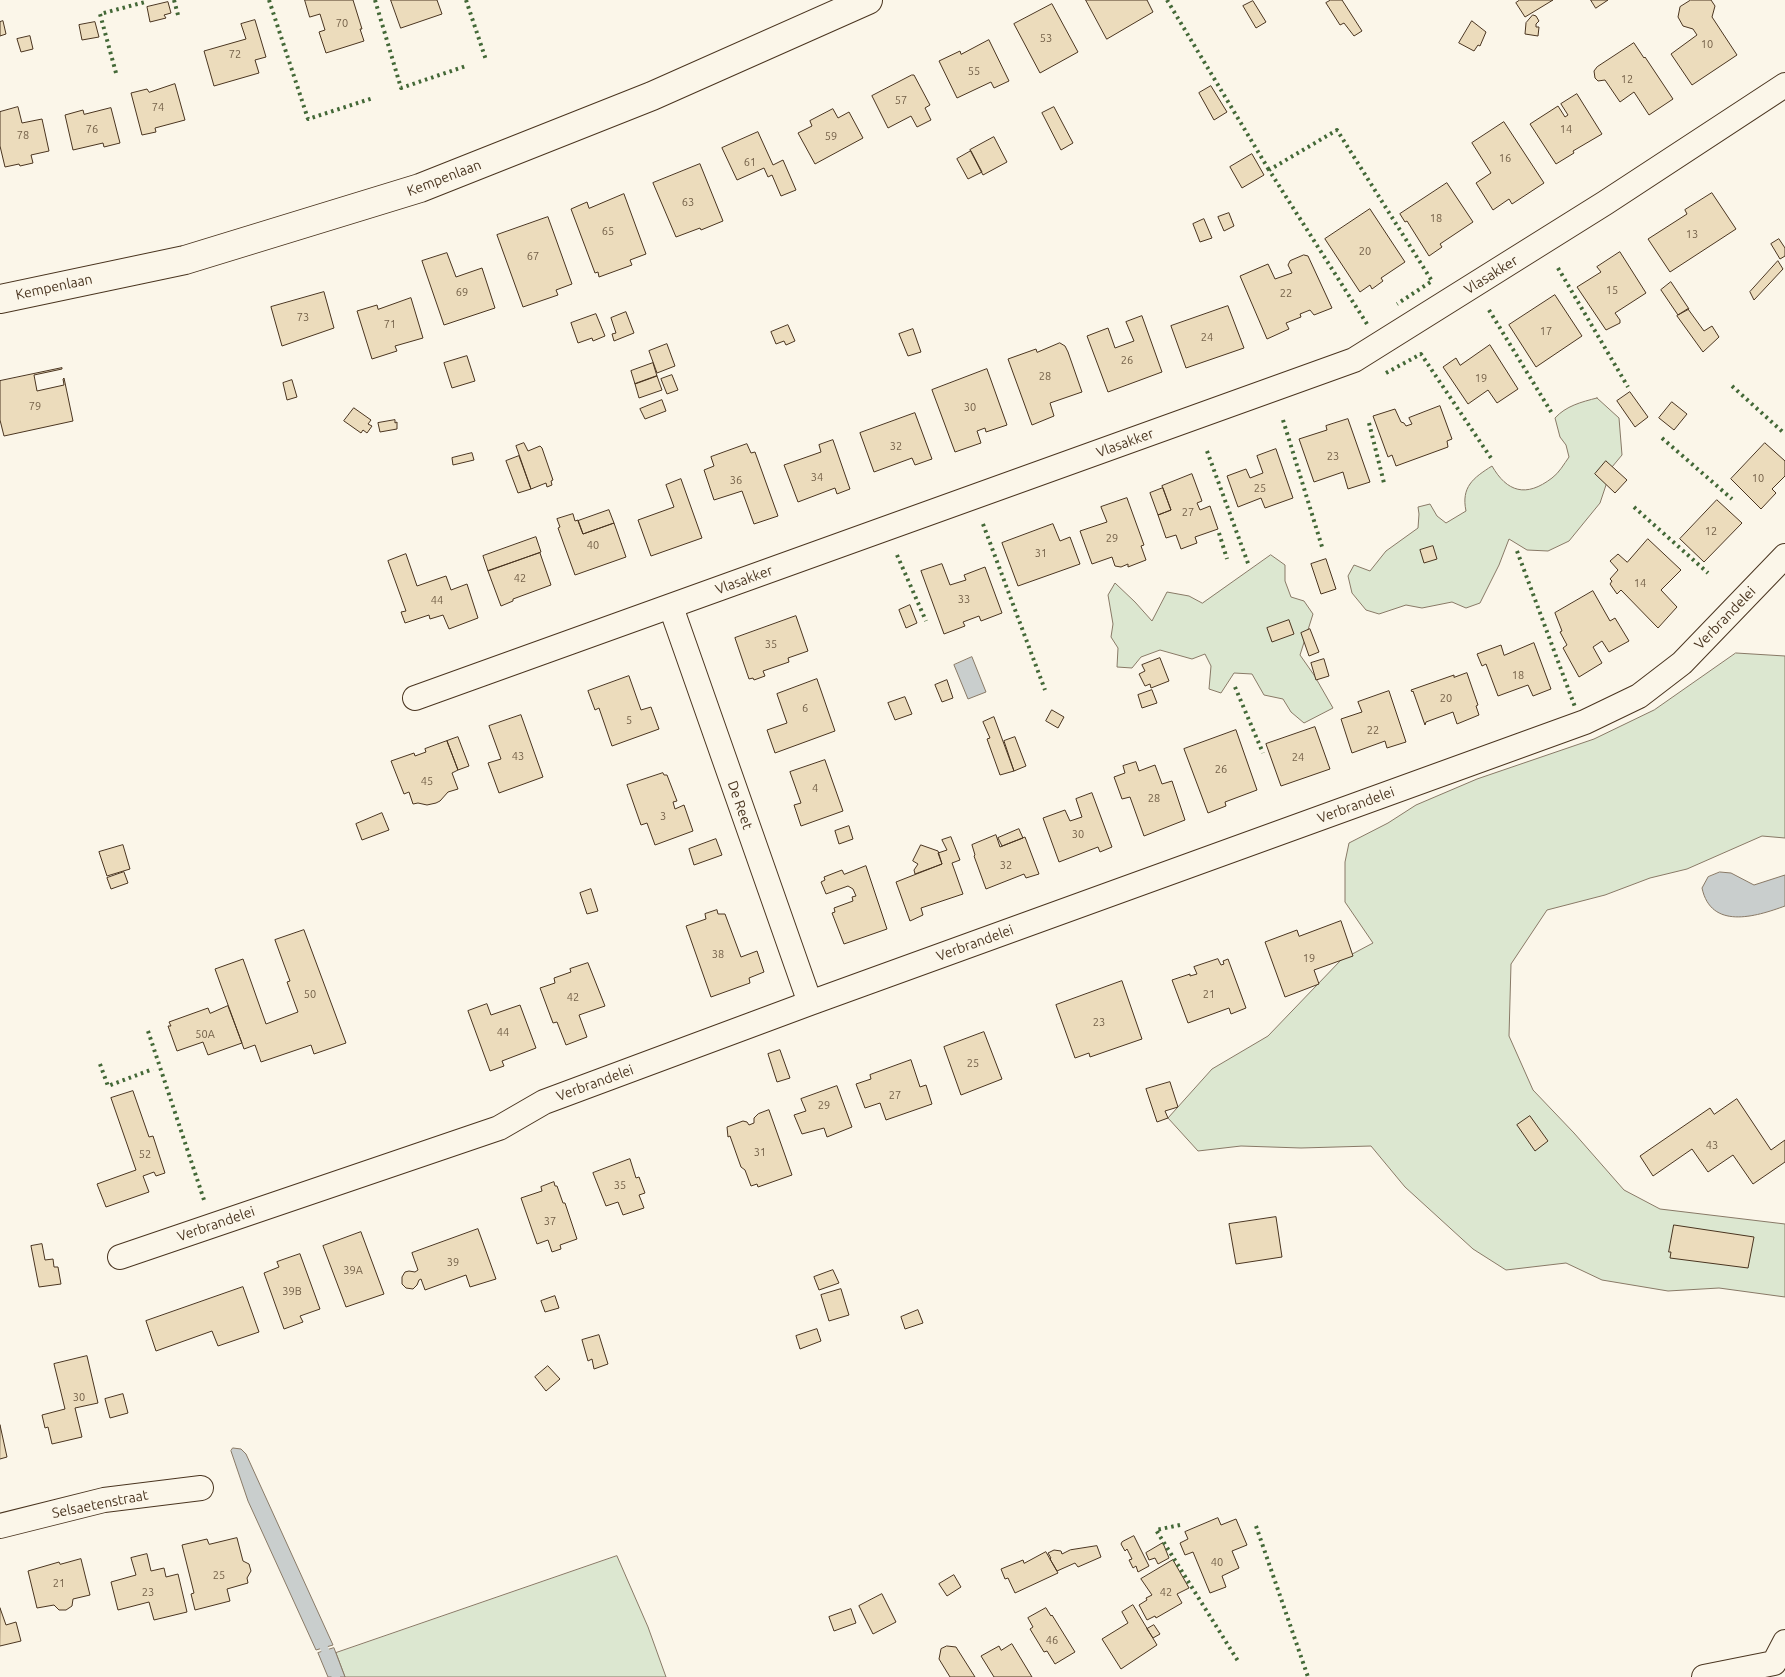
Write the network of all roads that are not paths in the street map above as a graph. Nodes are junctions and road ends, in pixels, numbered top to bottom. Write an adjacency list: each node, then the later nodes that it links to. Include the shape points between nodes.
1 (868, 0): 3 (main road, Kempenlaan, via 652,96 420,188 185,260)
2 (1785, 85): 5 (street, Vlasakker, via 1605,203 1354,360)
3 (0, 298)
4 (1785, 556): 7 (street, Verbrandelei, via 1682,663 1639,696 1585,722)
5 (671, 607): 6 (street, Vlasakker); 7 (street, De Reet)
6 (415, 698)
7 (810, 1003): 8 (street, Verbrandelei, via 544,1102 499,1128)
8 (120, 1257)
9 (201, 1488): 10 (street, Selsaetenstraat, via 104,1500)
10 (0, 1526)
11 (1785, 1642): 12 (street, via 1774,1663)
12 (1704, 1677)

